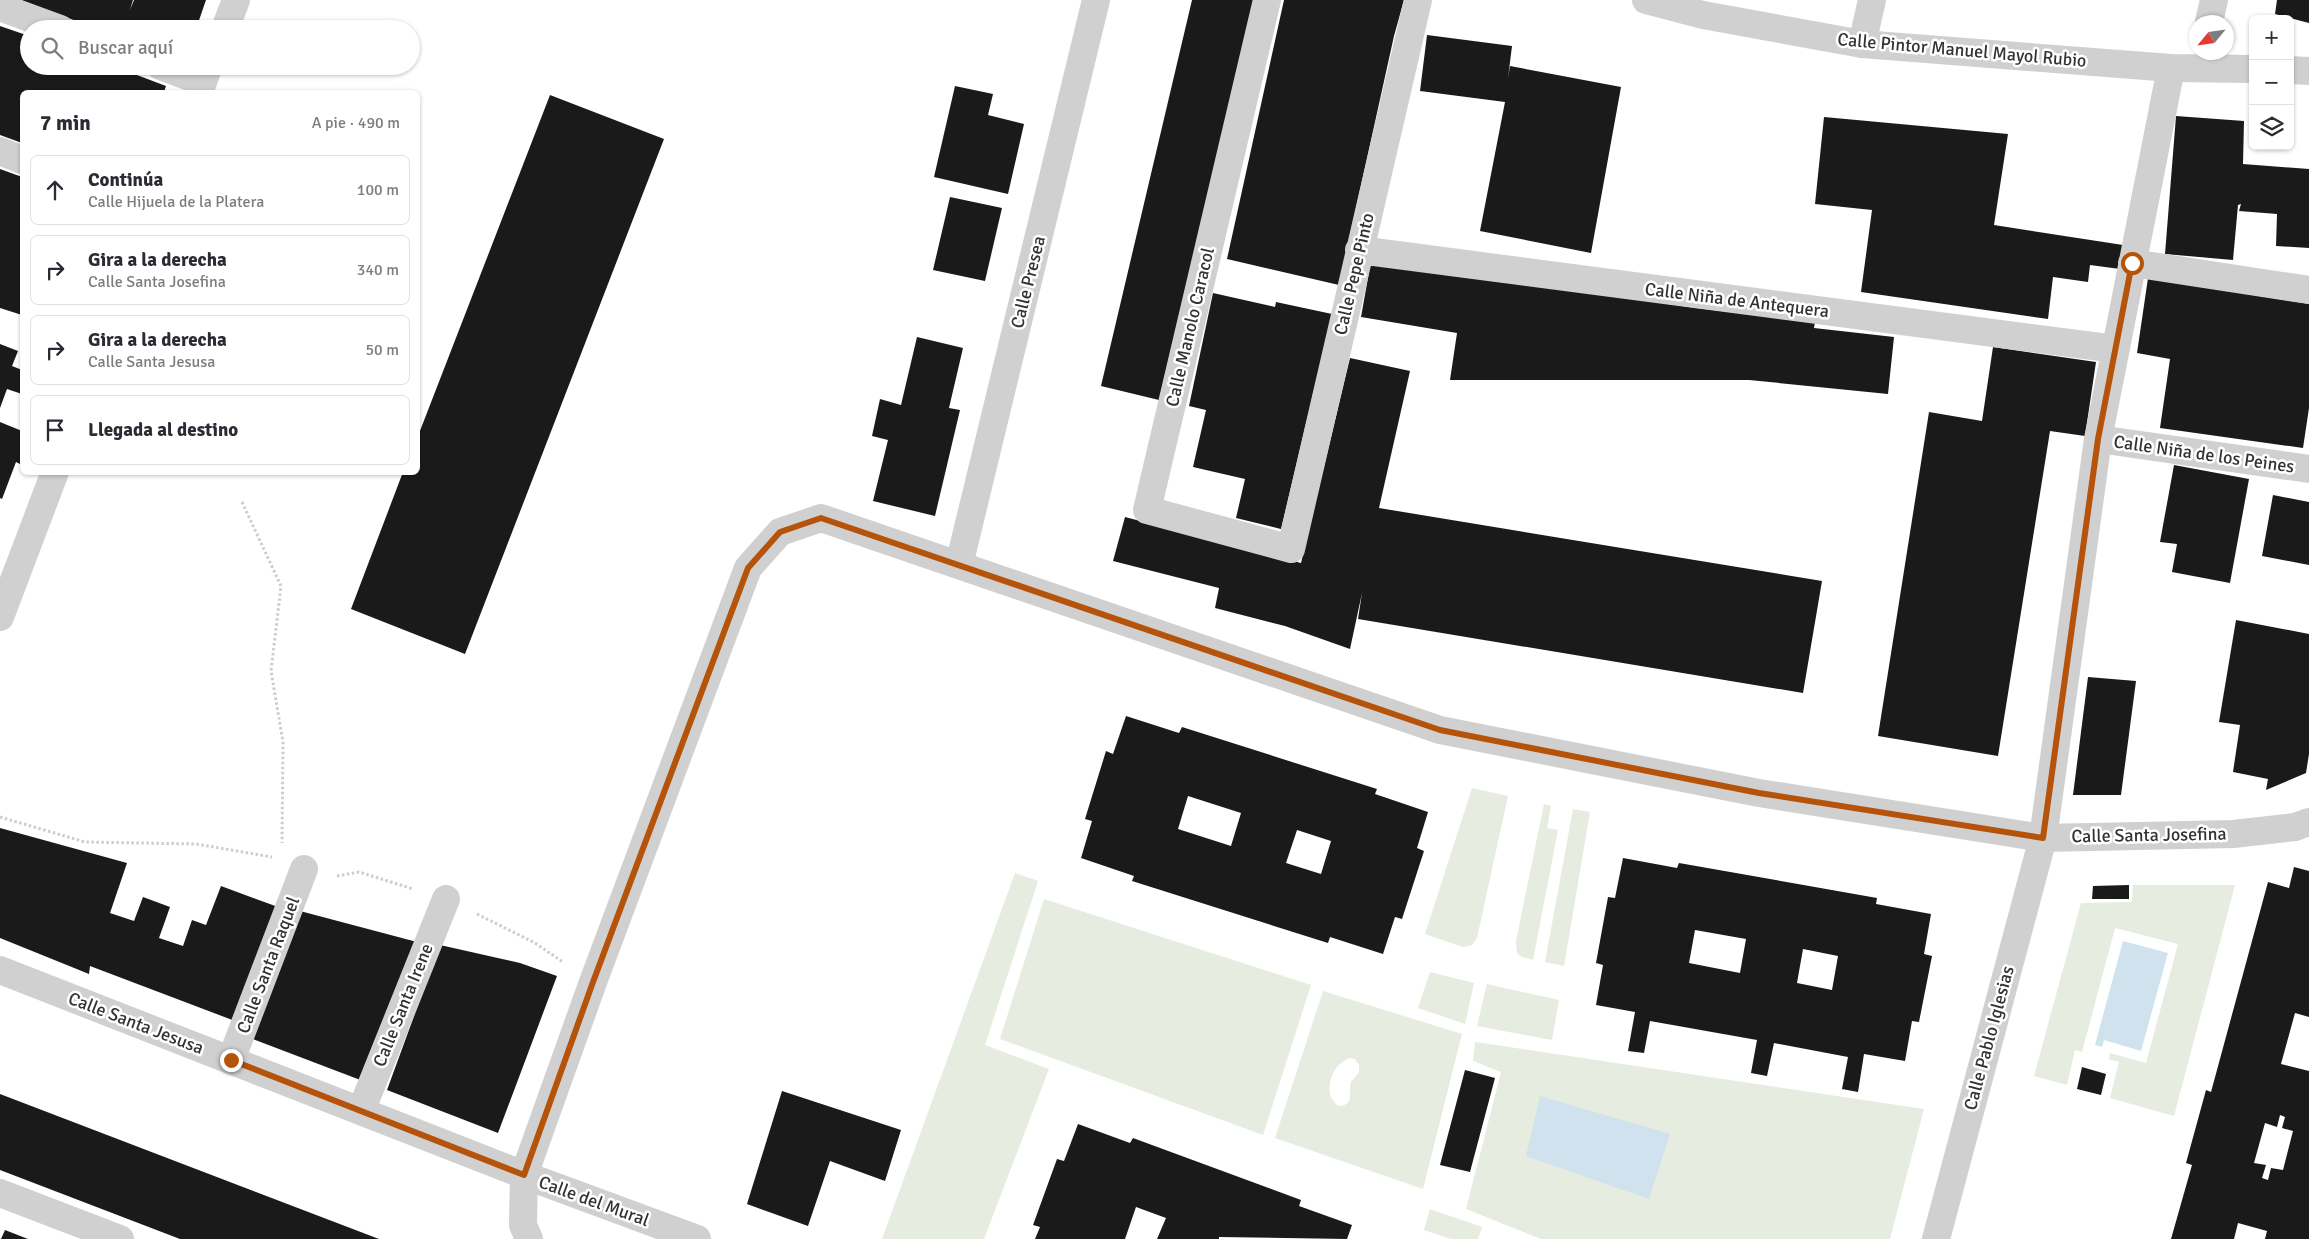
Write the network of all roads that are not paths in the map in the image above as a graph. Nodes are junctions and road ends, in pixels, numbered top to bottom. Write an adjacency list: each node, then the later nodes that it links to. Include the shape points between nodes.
1 (236, 0): 11 (street)
2 (1096, 0): 29 (street, Calle Presea)
3 (1267, 0): 28 (street, Calle Manolo Caracol, via 1147,510)
4 (1418, 0): 21 (street, Calle Pepe Pinto)
5 (1646, 0): 12 (street, Calle Pintor Manuel Mayol Rubio, via 1703,15)
6 (1872, 0): 12 (street)
7 (2214, 0): 9 (street)
8 (0, 6): 10 (street)
9 (2211, 15)
10 (37, 20)
11 (228, 20)
12 (1862, 44): 13 (street, Calle Pintor Manuel Mayol Rubio)
13 (2190, 63): 14 (street, Calle Pintor Manuel Mayol Rubio); 22 (street, Calle Pablo Iglesias)
14 (2249, 70)
15 (2294, 70): 16 (street)
16 (2309, 71)
17 (188, 75): 18 (street)
18 (203, 80)
19 (0, 151): 20 (street)
20 (20, 159)
21 (1359, 250): 24 (street, Calle Niña de Antequera); 28 (street, Calle Pepe Pinto)
22 (2132, 263): 23 (street); 24 (street, Calle Pablo Iglesias)
23 (2309, 290)
24 (2116, 349): 25 (street, Calle Pablo Iglesias)
25 (2098, 439): 26 (street, Calle Niña de los Peines); 32 (street, Calle Pablo Iglesias)
26 (2309, 469)
27 (54, 475): 30 (street)
28 (1291, 549)
29 (959, 565): 32 (street, Calle Santa Josefina, via 1440,730 1759,793); 38 (street, Calle Santa Josefina, via 821,518 780,532 748,568)
30 (0, 617)
31 (2309, 822): 32 (street, Calle Santa Josefina, via 2295,827 2233,834)
32 (2043, 838): 43 (street, Calle Pablo Iglesias)
33 (304, 869): 36 (street, Calle Santa Raquel)
34 (446, 899): 37 (street, Calle Santa Irene)
35 (0, 970): 36 (street, Calle Santa Jesusa)
36 (231, 1060): 37 (street, Calle Santa Jesusa)
37 (361, 1111): 38 (street, Calle Santa Jesusa)
38 (524, 1175): 41 (street, Calle del Mural, via 523,1225); 42 (street, Calle del Mural)
39 (0, 1192): 40 (street)
40 (120, 1239)
41 (529, 1239)
42 (697, 1239)
43 (1936, 1239)

